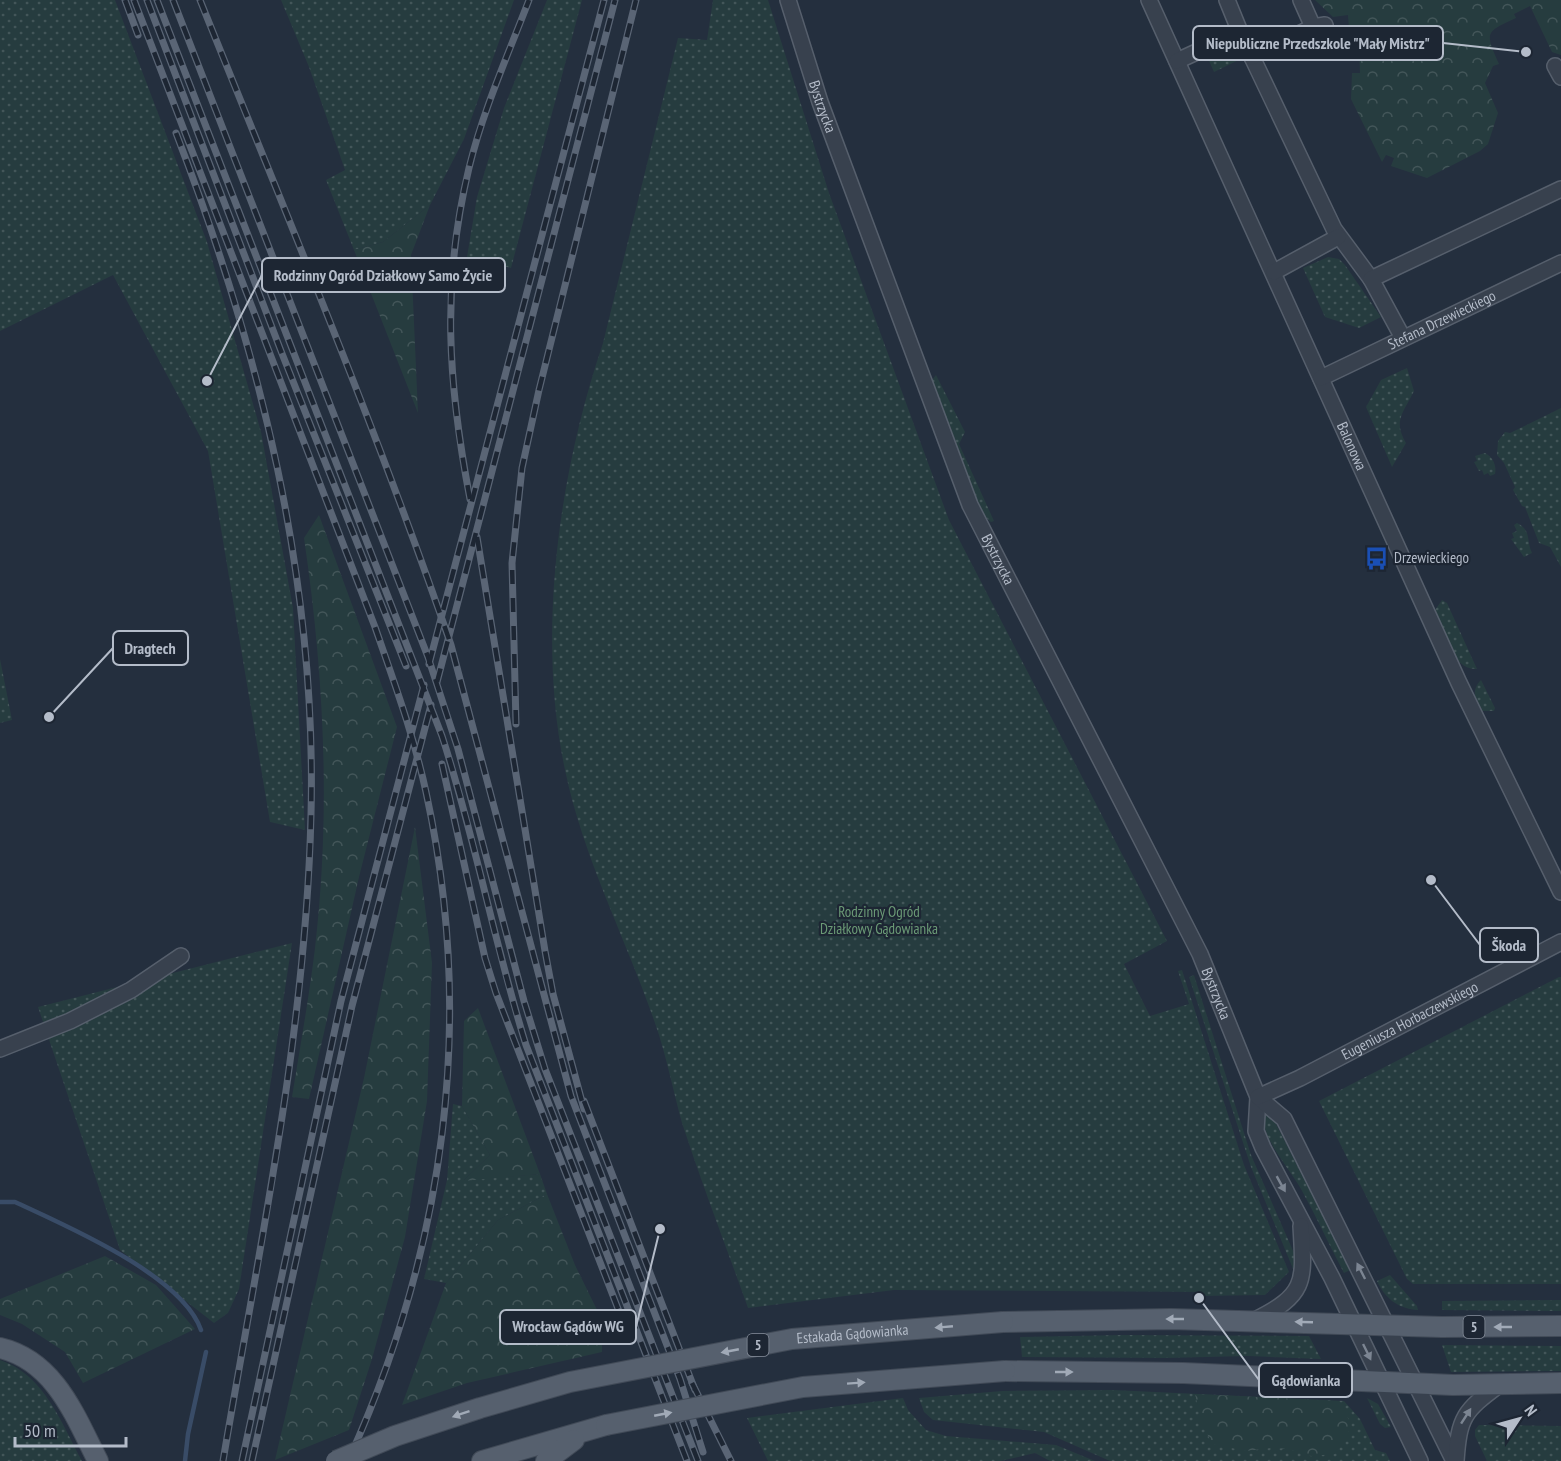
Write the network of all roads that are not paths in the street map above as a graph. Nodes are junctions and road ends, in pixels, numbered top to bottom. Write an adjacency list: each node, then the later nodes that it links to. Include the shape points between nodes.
1 (788, 0): 19 (street, Bystrzycka, via 820,102 970,505 1200,954)
2 (1149, 0): 7 (street, Balonowa)
3 (1227, 0): 5 (street)
4 (1301, 0): 6 (street, via 1319,26)
5 (1240, 32): 6 (street); 7 (street)
6 (1252, 57): 9 (street)
7 (1178, 61): 11 (street, Balonowa)
8 (1561, 189): 12 (street)
9 (1338, 237): 11 (street); 12 (street)
10 (1561, 263): 13 (street, Stefana Drzewieckiego)
11 (1274, 272): 14 (street, Balonowa)
12 (1371, 279): 13 (street)
13 (1403, 338): 14 (street, Stefana Drzewieckiego)
14 (1321, 378): 15 (street, Balonowa, via 1459,683)
15 (1561, 892)
16 (1561, 942): 19 (street, Eugeniusza Horbaczewskiego)
17 (181, 956): 18 (street, via 130,990 70,1021)
18 (0, 1049)
19 (1258, 1097): 20 (street, Bystrzycka, one-way to 20, via 1256,1131); 23 (street, Bystrzycka, one-way to 19, via 1284,1119)
20 (1301, 1220): 21 (street, via 1304,1274 1294,1294 1280,1307); 22 (street, Bystrzycka)
21 (1255, 1320): 22 (main road, Estakada Gądowianka / 5, one-way to 21); 32 (main road, Estakada Gądowianka / 5, one-way to 32, bridge, via 1003,1322 792,1339 570,1382 395,1436)
22 (1353, 1323): 23 (main road, Estakada Gądowianka / 5); 26 (street, Bystrzycka, one-way to 26)
23 (1387, 1324): 24 (main road, 5, one-way to 23); 27 (street, Bystrzycka)
24 (1561, 1326)
25 (0, 1347): 31 (main road, via 19,1355 52,1379)
26 (1382, 1382): 27 (main road); 30 (main road, one-way to 26, bridge, via 803,1387 1005,1371 1184,1373); 35 (street, Bystrzycka)
27 (1415, 1383): 29 (main road); 36 (street, Bystrzycka)
28 (1561, 1383): 29 (main road)
29 (1499, 1384): 36 (street, one-way to 29, via 1462,1420)
30 (606, 1425): 33 (main road); 34 (main road, via 562,1446)
31 (98, 1461)
32 (336, 1461)
33 (482, 1461)
34 (546, 1461)
35 (1420, 1461)
36 (1455, 1461)

